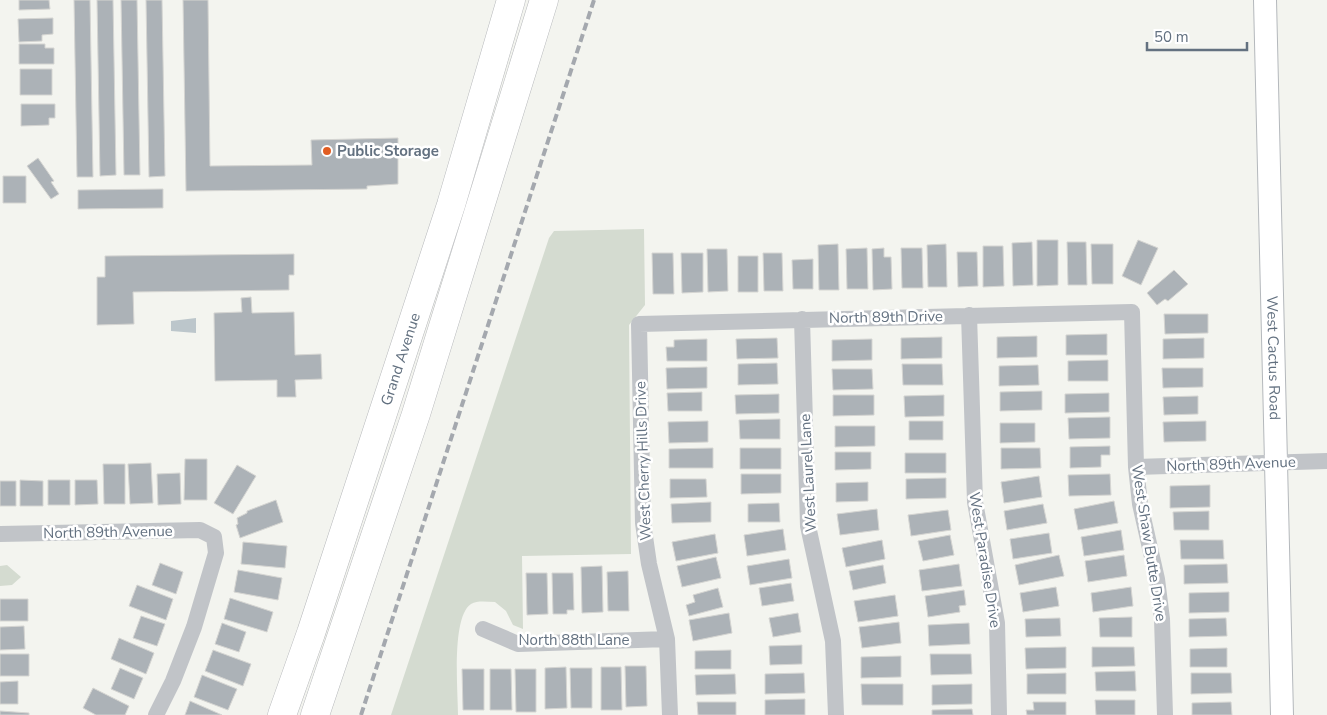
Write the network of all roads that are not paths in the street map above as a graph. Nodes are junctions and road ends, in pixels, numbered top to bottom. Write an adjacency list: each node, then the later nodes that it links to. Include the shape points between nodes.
1 (512, 0): 4 (highway, Grand Avenue)
2 (544, 0): 5 (highway, Grand Avenue)
3 (1266, 0): 12 (main road, West Cactus Road)
4 (455, 194): 5 (highway); 10 (highway, Grand Avenue)
5 (483, 202): 11 (highway, Grand Avenue)
6 (1132, 312): 7 (street, North 89th Drive); 14 (street, West Shaw Butte Drive)
7 (969, 315): 8 (street, North 89th Drive); 23 (street, West Paradise Drive, via 975,502 997,623)
8 (802, 319): 9 (street, North 89th Drive); 22 (street, West Laurel Lane, via 808,526 833,641)
9 (639, 324): 17 (street, West Cherry Hills Drive, via 643,523)
10 (377, 430): 11 (highway); 19 (highway, Grand Avenue)
11 (407, 439): 20 (highway, Grand Avenue)
12 (1276, 462): 13 (street, North 89th Avenue); 14 (street, North 89th Avenue); 25 (main road, West Cactus Road)
13 (1327, 462)
14 (1136, 467): 24 (street, West Shaw Butte Drive, via 1162,619)
15 (0, 534): 18 (street, North 89th Avenue, via 200,530 214,537 216,553 194,626)
16 (483, 629): 17 (street, North 88th Lane, via 518,644)
17 (667, 639): 21 (street, West Cherry Hills Drive)
18 (156, 715)
19 (282, 715)
20 (315, 715)
21 (670, 715)
22 (836, 715)
23 (999, 715)
24 (1164, 715)
25 (1282, 715)

